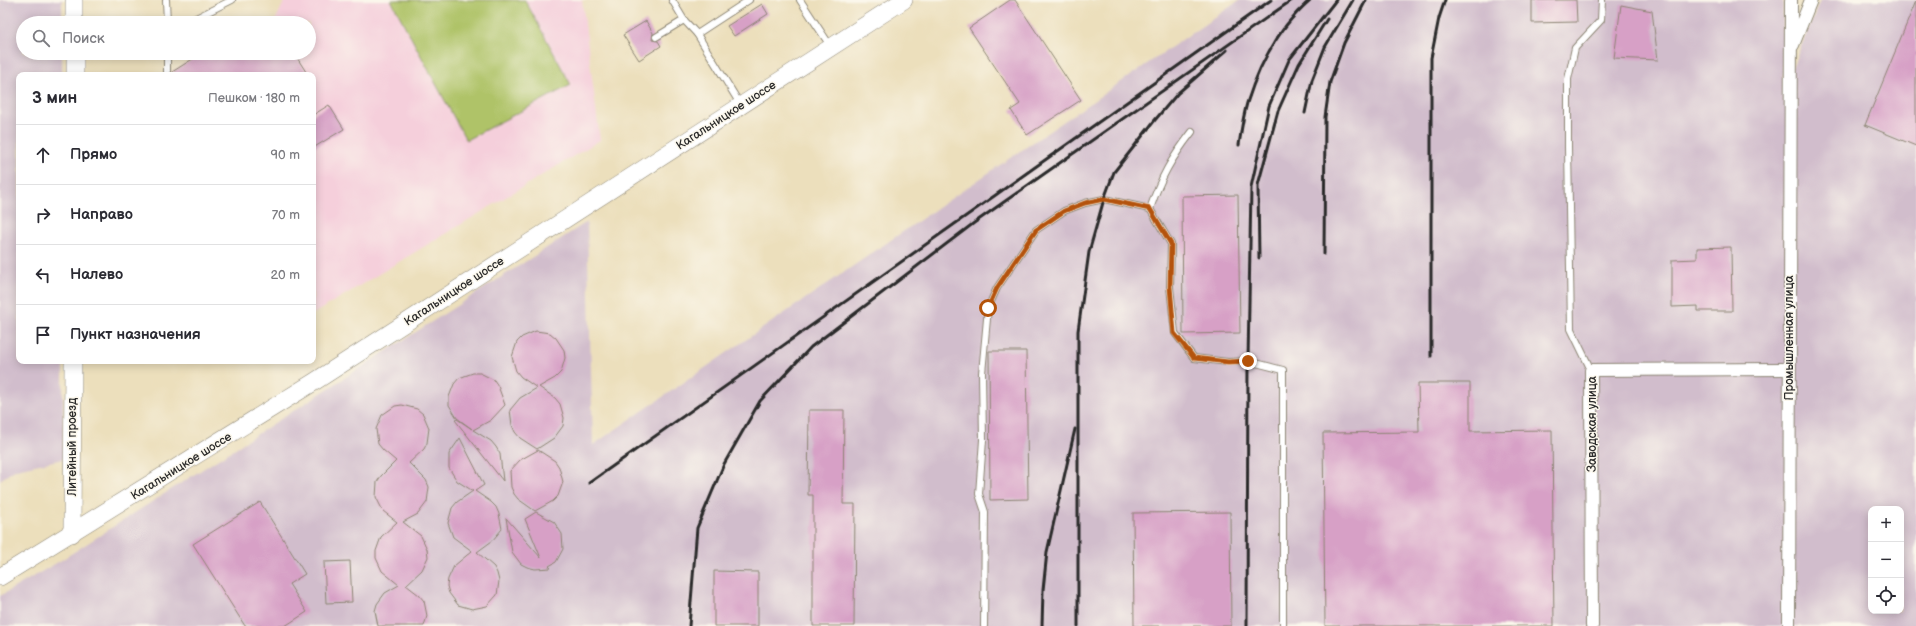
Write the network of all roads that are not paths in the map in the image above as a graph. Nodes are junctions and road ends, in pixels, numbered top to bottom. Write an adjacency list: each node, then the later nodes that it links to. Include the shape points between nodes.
1 (74, 0): 11 (main road)
2 (166, 0): 12 (lane)
3 (232, 0): 13 (lane)
4 (672, 0): 14 (lane)
5 (749, 0): 15 (lane)
6 (800, 0): 17 (lane)
7 (904, 0): 17 (main road, Кагальницкое шоссе)
8 (1602, 0): 28 (lane, via 1600,20 1575,48 1568,80 1571,329)
9 (1791, 0): 18 (street, Промышленная улица)
10 (1812, 0): 18 (street, Промышленная улица)
11 (74, 16)
12 (167, 16)
13 (200, 16)
14 (684, 20): 15 (lane); 16 (lane)
15 (697, 34): 23 (lane)
16 (656, 37)
17 (831, 47): 23 (main road, Кагальницкое шоссе)
18 (1790, 50): 27 (street, Промышленная улица)
19 (74, 60): 21 (main road)
20 (167, 60): 22 (lane)
21 (75, 72)
22 (166, 72)
23 (741, 105): 29 (main road, Кагальницкое шоссе, via 314,382)
24 (1192, 132): 25 (lane, via 1171,158)
25 (1150, 209): 31 (lane, via 1104,199 1064,211 1036,230 997,288 988,308 982,373 983,440 979,494 985,512); 32 (lane, via 1171,244 1170,287 1174,333 1194,358 1228,362 1248,361 1283,370)
26 (73, 364): 29 (main road, Литейный проезд)
27 (1789, 369): 28 (street, Заводская улица); 34 (street, Промышленная улица)
28 (1591, 370): 33 (street, Заводская улица)
29 (72, 534): 30 (main road, Кагальницкое шоссе)
30 (0, 577)
31 (984, 626)
32 (1283, 626)
33 (1592, 626)
34 (1789, 626)

